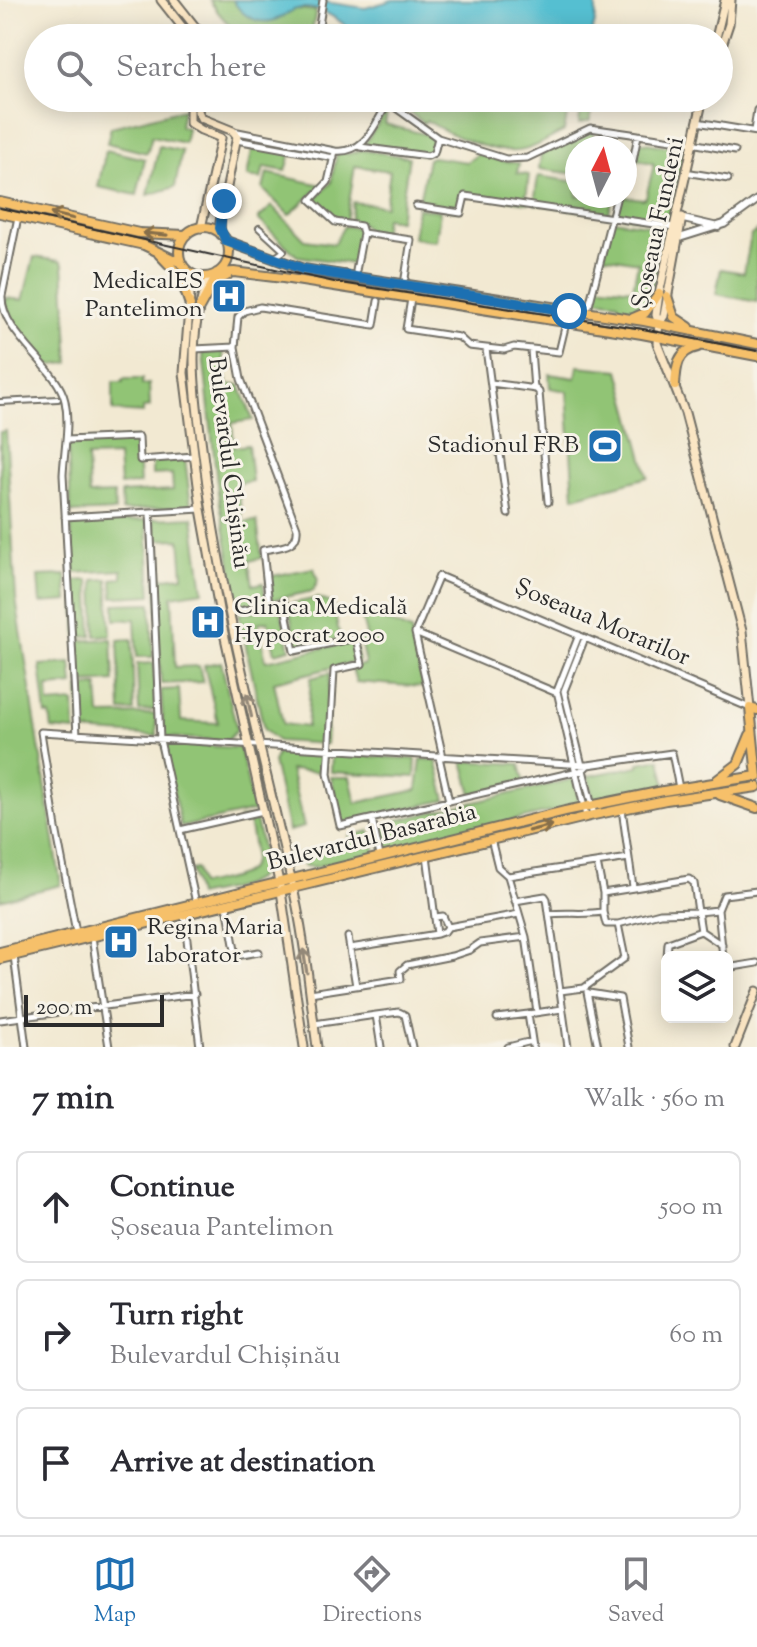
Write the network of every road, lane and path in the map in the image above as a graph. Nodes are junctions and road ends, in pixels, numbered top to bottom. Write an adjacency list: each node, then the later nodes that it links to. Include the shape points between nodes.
1 (161, 0): 5 (main road)
2 (174, 0): 6 (main road)
3 (323, 0): 7 (street)
4 (728, 0): 8 (main road); 9 (main road)
5 (180, 24)
6 (194, 24)
7 (319, 24)
8 (720, 24)
9 (729, 24)
10 (757, 110): 18 (street)
11 (190, 112): 21 (main road, via 190,123 197,129)
12 (198, 112): 17 (main road)
13 (382, 112): 26 (street)
14 (401, 112): 20 (street)
15 (702, 112): 16 (main road, Șoseaua Fundeni)
16 (699, 123): 18 (street); 25 (main road, Șoseaua Fundeni)
17 (230, 130): 21 (main road); 23 (main road); 29 (street)
18 (755, 132)
19 (638, 135): 22 (street); 25 (street); 27 (street, via 590,128)
20 (438, 138): 26 (street, via 434,153 424,157); 27 (street, via 506,159 527,158)
21 (222, 139): 23 (main road, via 228,145); 42 (main road)
22 (637, 140)
23 (236, 141): 29 (street); 46 (main road, via 220,222)
24 (545, 141): 27 (street)
25 (695, 144): 28 (street); 30 (main road, Șoseaua Fundeni); 39 (main road, Șoseaua Fundeni)
26 (360, 147): 29 (street)
27 (548, 148)
28 (735, 151)
29 (334, 155): 44 (street, via 328,182 311,200 333,221 361,226)
30 (691, 173): 31 (street); 39 (main road, Șoseaua Fundeni)
31 (728, 179)
32 (757, 200): 41 (street)
33 (0, 202): 45 (main road, one-way to 33, via 139,233)
34 (416, 206): 38 (street, via 461,213 465,196)
35 (614, 208): 38 (street)
36 (0, 213): 37 (main road)
37 (18, 217): 48 (main road); 78 (street, via 2,303 14,329 65,399)
38 (611, 217): 40 (street); 60 (street)
39 (679, 218): 40 (main road, Șoseaua Fundeni); 41 (street); 47 (main road, Șoseaua Fundeni)
40 (675, 227): 47 (main road, Șoseaua Fundeni)
41 (718, 227): 47 (street)
42 (201, 228): 45 (main road); 46 (main road)
43 (259, 228): 49 (street, via 284,251)
44 (363, 233): 51 (street); 55 (street, via 411,240)
45 (186, 235): 50 (main road, via 179,248)
46 (224, 238): 49 (main road); 54 (main road, via 228,257)
47 (675, 239): 56 (main road, Șoseaua Fundeni)
48 (153, 248): 50 (main road); 59 (main road, via 180,276)
49 (272, 260): 61 (main road, via 356,279)
50 (181, 263): 52 (main road)
51 (356, 271)
52 (189, 272): 54 (main road); 59 (main road, Bulevardul Chișinău)
53 (249, 274): 54 (main road); 57 (main road); 59 (main road, via 217,280)
54 (213, 275): 59 (main road, Bulevardul Chișinău)
55 (405, 278)
56 (663, 295): 61 (main road, via 645,313); 63 (main road, Șoseaua Fundeni, via 656,315); 64 (main road, via 674,317)
57 (411, 299): 62 (main road); 69 (street, via 406,329 459,337 469,346)
58 (378, 301): 68 (street, via 374,325 248,309 238,317)
59 (195, 306): 70 (main road, Bulevardul Chișinău); 79 (main road, Bulevardul Chișinău, via 184,363)
60 (589, 306)
61 (629, 319): 63 (main road)
62 (566, 323): 65 (main road); 71 (street, via 561,351)
63 (659, 324): 64 (main road); 65 (main road)
64 (693, 330): 66 (main road)
65 (657, 337): 67 (main road); 74 (main road)
66 (757, 344)
67 (705, 346): 72 (main road); 74 (main road, via 682,354)
68 (235, 347): 70 (street); 85 (street, via 241,379 297,527 294,542 263,550)
69 (486, 348): 71 (street); 73 (street)
70 (193, 349): 86 (main road, Bulevardul Chișinău, via 210,509)
71 (531, 350): 75 (street)
72 (757, 356)
73 (491, 383): 75 (street); 83 (street)
74 (675, 386): 91 (main road, via 742,631)
75 (534, 389): 80 (street, via 539,392)
76 (58, 399): 77 (street)
77 (0, 402)
78 (66, 440): 79 (street, via 139,437 140,460); 84 (street)
79 (194, 456): 81 (main road, Bulevardul Chișinău)
80 (548, 502)
81 (201, 509): 82 (street); 95 (main road, Bulevardul Chișinău)
82 (150, 512): 84 (street); 94 (street)
83 (508, 514)
84 (65, 517): 93 (street)
85 (269, 605): 86 (street); 97 (street, via 284,602 294,651 356,638 362,664 334,670)
86 (229, 613): 96 (main road, Bulevardul Chișinău, one-way to 86)
87 (415, 633): 88 (street, Șoseaua Morarilor, via 439,576); 89 (street); 98 (street)
88 (582, 636): 89 (street); 90 (street); 91 (street, Șoseaua Morarilor)
89 (557, 693): 90 (street); 99 (street)
90 (565, 696): 100 (street)
91 (754, 709): 92 (main road)
92 (755, 730): 102 (main road); 103 (main road, via 738,764)
93 (77, 735): 94 (street); 138 (street, via 41,732)
94 (160, 740): 95 (street); 113 (street)
95 (248, 745): 96 (street); 110 (main road, Bulevardul Chișinău)
96 (258, 746): 97 (street); 120 (main road, Bulevardul Chișinău)
97 (329, 750): 98 (street); 112 (street, via 328,774 340,826)
98 (441, 757): 99 (street); 107 (street)
99 (574, 764): 100 (street); 101 (street)
100 (584, 766): 101 (street); 105 (street, via 672,753); 111 (street)
101 (576, 772): 107 (street); 111 (street)
102 (757, 776): 103 (main road, Bulevardul Basarabia)
103 (709, 783): 105 (main road, Bulevardul Basarabia)
104 (757, 787): 106 (main road, Bulevardul Basarabia)
105 (679, 788): 111 (main road, Bulevardul Basarabia)
106 (711, 794): 108 (main road, Bulevardul Basarabia); 109 (main road)
107 (449, 801): 112 (street)
108 (622, 808): 111 (main road, Bulevardul Basarabia); 117 (street)
109 (757, 808)
110 (263, 811): 113 (street); 121 (main road, Bulevardul Chișinău)
111 (589, 811): 114 (main road, Bulevardul Basarabia, one-way to 111); 116 (main road, Bulevardul Basarabia)
112 (372, 819): 116 (street)
113 (180, 830): 127 (street)
114 (491, 839): 115 (main road, Bulevardul Basarabia); 119 (street, via 498,867)
115 (427, 855): 120 (main road, Bulevardul Basarabia); 134 (street)
116 (380, 856): 120 (main road, Bulevardul Basarabia)
117 (629, 858): 118 (street); 122 (street)
118 (597, 863): 119 (street); 124 (street)
119 (508, 876): 125 (street)
120 (291, 884): 121 (main road, Bulevardul Basarabia); 157 (main road, Bulevardul Chișinău, one-way to 120)
121 (280, 887): 126 (main road, Bulevardul Basarabia); 127 (main road, Bulevardul Basarabia); 160 (main road, Bulevardul Chișinău)
122 (633, 887): 124 (street); 131 (street, via 691,879)
123 (757, 891): 129 (street, via 724,895)
124 (603, 893): 130 (street)
125 (515, 901): 132 (street); 133 (street, via 545,896)
126 (227, 904): 127 (main road, Bulevardul Basarabia); 148 (street, via 236,956)
127 (197, 907): 128 (main road, Bulevardul Basarabia)
128 (183, 910): 138 (main road, Bulevardul Basarabia); 140 (main road, Bulevardul Basarabia); 159 (street)
129 (718, 910): 131 (street); 143 (street)
130 (603, 912): 133 (street); 135 (street, via 607,925)
131 (698, 912): 135 (street, via 660,913); 137 (street)
132 (519, 914): 136 (street); 142 (street)
133 (549, 914): 155 (street)
134 (435, 917): 136 (street, via 443,916); 139 (street)
135 (618, 924): 154 (street, via 625,958)
136 (448, 927): 139 (street)
137 (701, 931): 143 (street); 145 (street, via 668,943)
138 (76, 932): 147 (main road, Bulevardul Basarabia)
139 (437, 934): 144 (street)
140 (92, 937): 149 (main road, Bulevardul Basarabia); 161 (street)
141 (348, 937): 144 (street)
142 (526, 937): 153 (street, via 480,943 461,953 407,965 400,971 401,979); 163 (street)
143 (722, 945): 146 (street)
144 (350, 948): 153 (street)
145 (667, 951)
146 (722, 951)
147 (0, 952)
148 (259, 952)
149 (14, 956): 150 (main road, Bulevardul Basarabia); 166 (street)
150 (0, 959)
151 (757, 963): 152 (street)
152 (733, 967)
153 (356, 986): 157 (street)
154 (584, 988): 155 (street); 158 (street)
155 (560, 991): 162 (street)
156 (757, 991): 182 (main road)
157 (310, 993): 160 (main road); 169 (main road, Bulevardul Chișinău)
158 (589, 993): 180 (street); 181 (street, via 620,998)
159 (195, 994): 161 (street); 173 (street)
160 (297, 995): 174 (main road, Bulevardul Chișinău)
161 (104, 1006): 166 (street); 172 (street)
162 (562, 1009): 163 (street); 179 (street)
163 (537, 1012): 164 (street)
164 (528, 1014): 167 (street); 170 (street)
165 (376, 1015): 169 (street); 176 (street); 177 (street, via 403,1013)
166 (22, 1017): 168 (street); 171 (street)
167 (497, 1018)
168 (0, 1020)
169 (314, 1024): 175 (main road, Bulevardul Chișinău)
170 (532, 1044): 178 (street)
171 (26, 1047)
172 (109, 1047)
173 (200, 1047)
174 (304, 1047)
175 (317, 1047)
176 (381, 1047)
177 (412, 1047)
178 (508, 1047)
179 (568, 1047)
180 (598, 1047)
181 (629, 1047)
182 (735, 1047)

